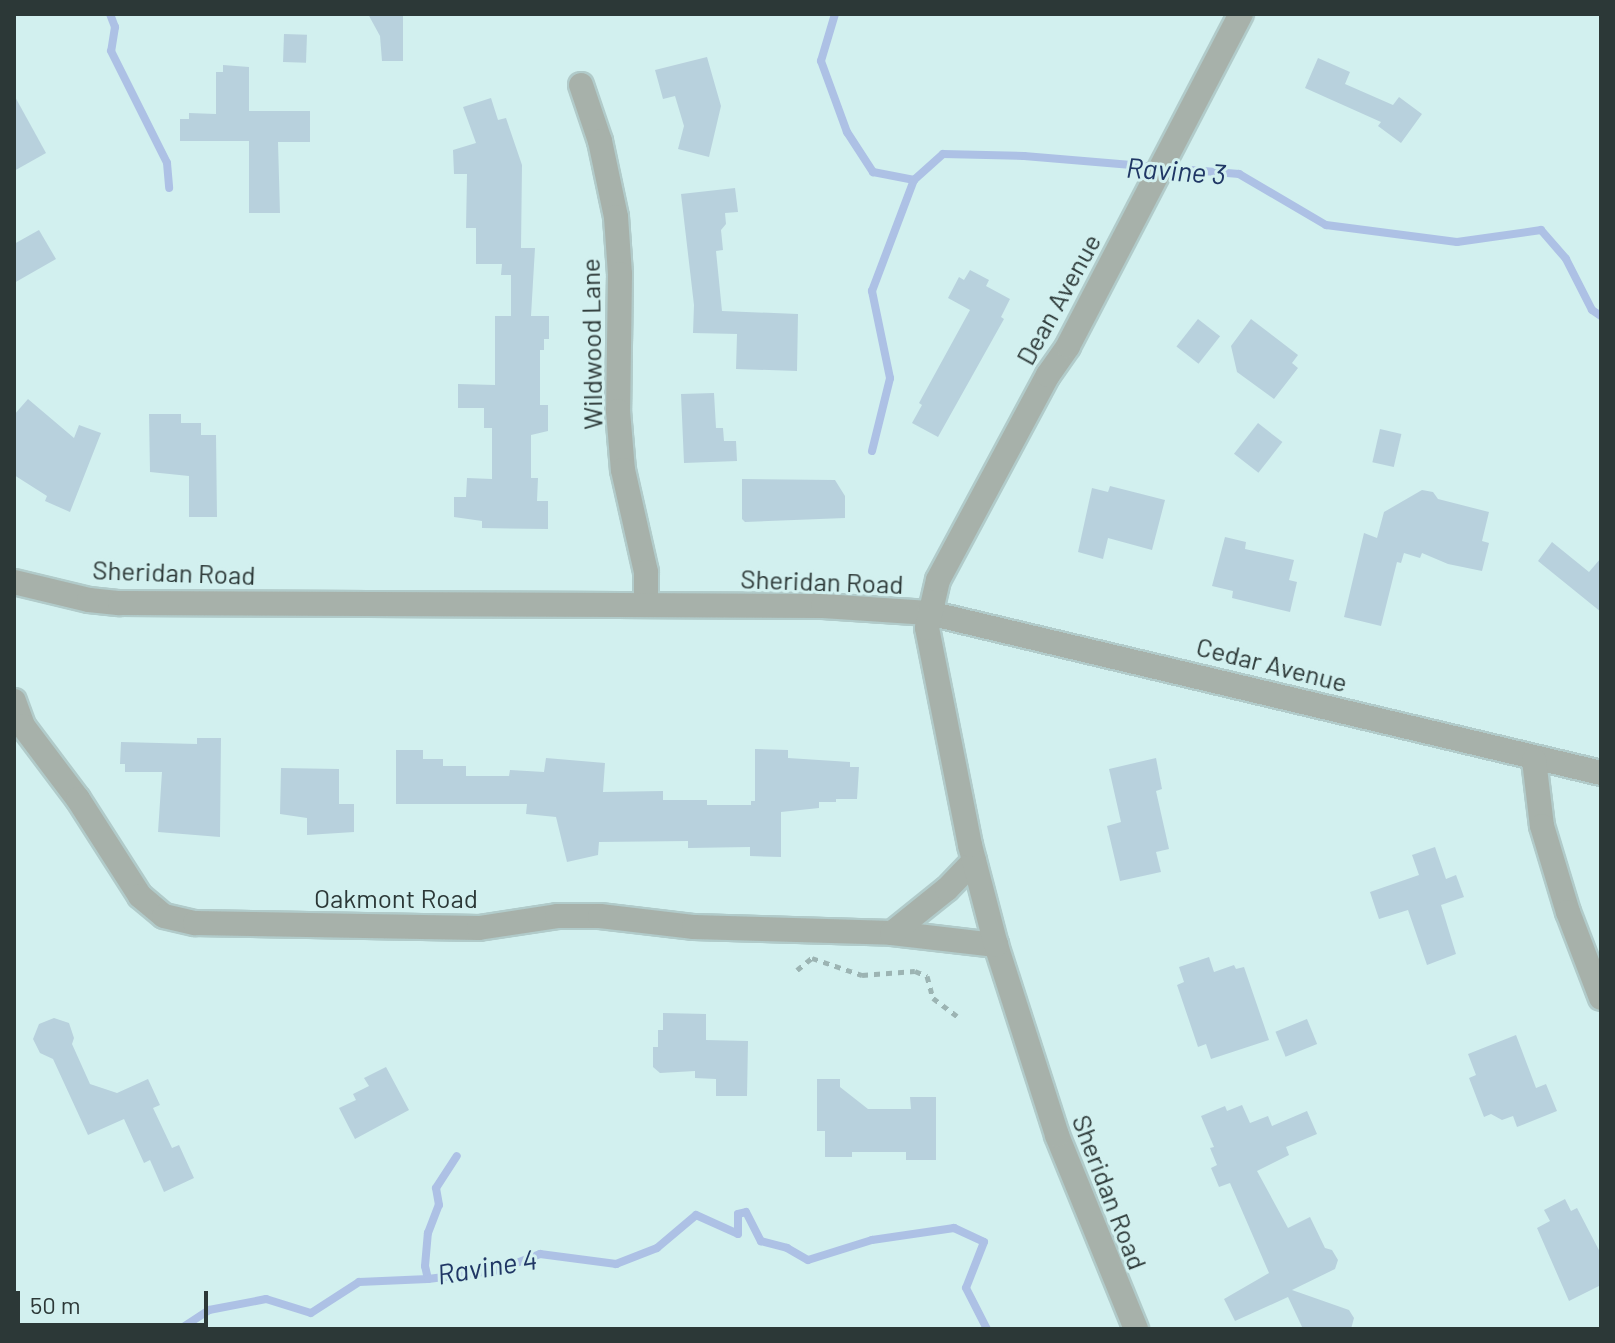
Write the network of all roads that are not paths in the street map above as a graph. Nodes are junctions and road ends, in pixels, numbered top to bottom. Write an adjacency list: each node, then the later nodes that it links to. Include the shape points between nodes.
1 (1241, 14): 5 (street, Dean Avenue, via 1068,346 938,580)
2 (581, 85): 4 (street, Wildwood Lane, via 600,141 616,217 618,411 623,470 646,572)
3 (14, 582): 4 (street, Sheridan Road, via 120,603)
4 (646, 605): 5 (street, Sheridan Road, via 823,606)
5 (929, 613): 7 (street, Cedar Avenue); 9 (street, Sheridan Road, via 930,659)
6 (14, 701): 10 (street, Oakmont Road, via 23,726 140,896 164,916 195,923 479,928 557,916 600,916 694,927)
7 (1534, 760): 8 (street, Cedar Avenue); 12 (street, via 1542,826)
8 (1601, 773)
9 (974, 861): 10 (street); 11 (street, Sheridan Road)
10 (892, 933): 11 (street, Oakmont Road)
11 (996, 945): 13 (street, Sheridan Road, via 1057,1135)
12 (1601, 998)
13 (1136, 1329)

